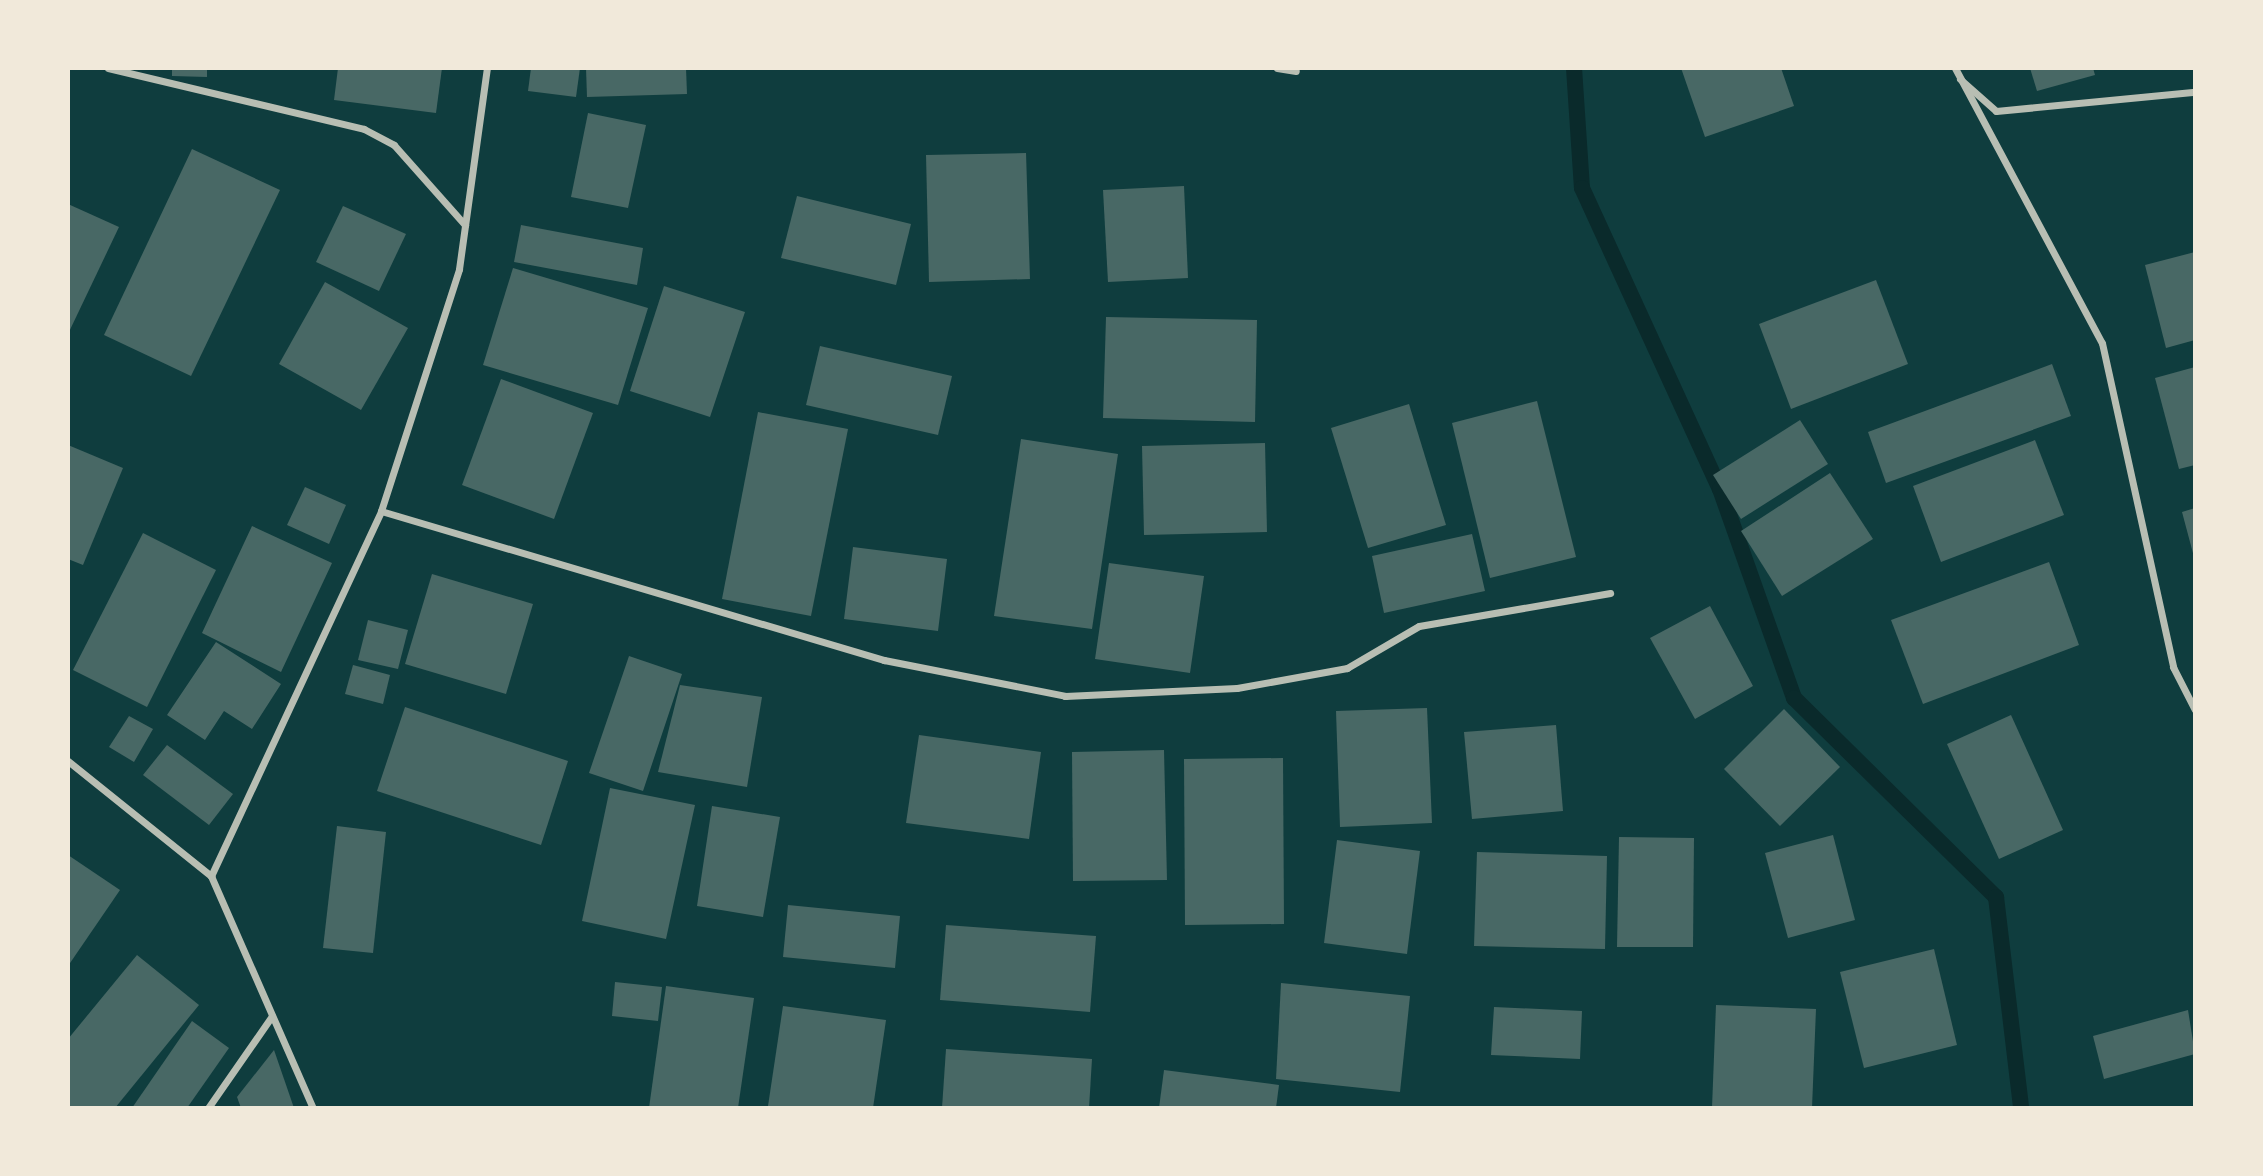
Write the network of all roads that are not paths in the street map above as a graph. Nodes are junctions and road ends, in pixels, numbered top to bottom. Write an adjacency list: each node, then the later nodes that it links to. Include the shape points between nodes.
1 (108, 68): 7 (street, via 364,129 394,145)
2 (487, 68): 7 (street)
3 (1277, 68): 4 (street)
4 (1296, 71)
5 (1955, 72): 6 (street, via 1996,111); 10 (street, via 2065,266 2102,343 2173,667)
6 (2195, 92)
7 (465, 225): 8 (street, via 458,269)
8 (381, 510): 9 (street, via 884,660 1065,696 1237,688 1348,668 1419,626); 12 (street)
9 (1610, 593)
10 (2195, 710)
11 (68, 761): 12 (street)
12 (211, 876): 13 (street)
13 (272, 1016): 14 (street); 15 (street)
14 (208, 1108)
15 (313, 1108)

